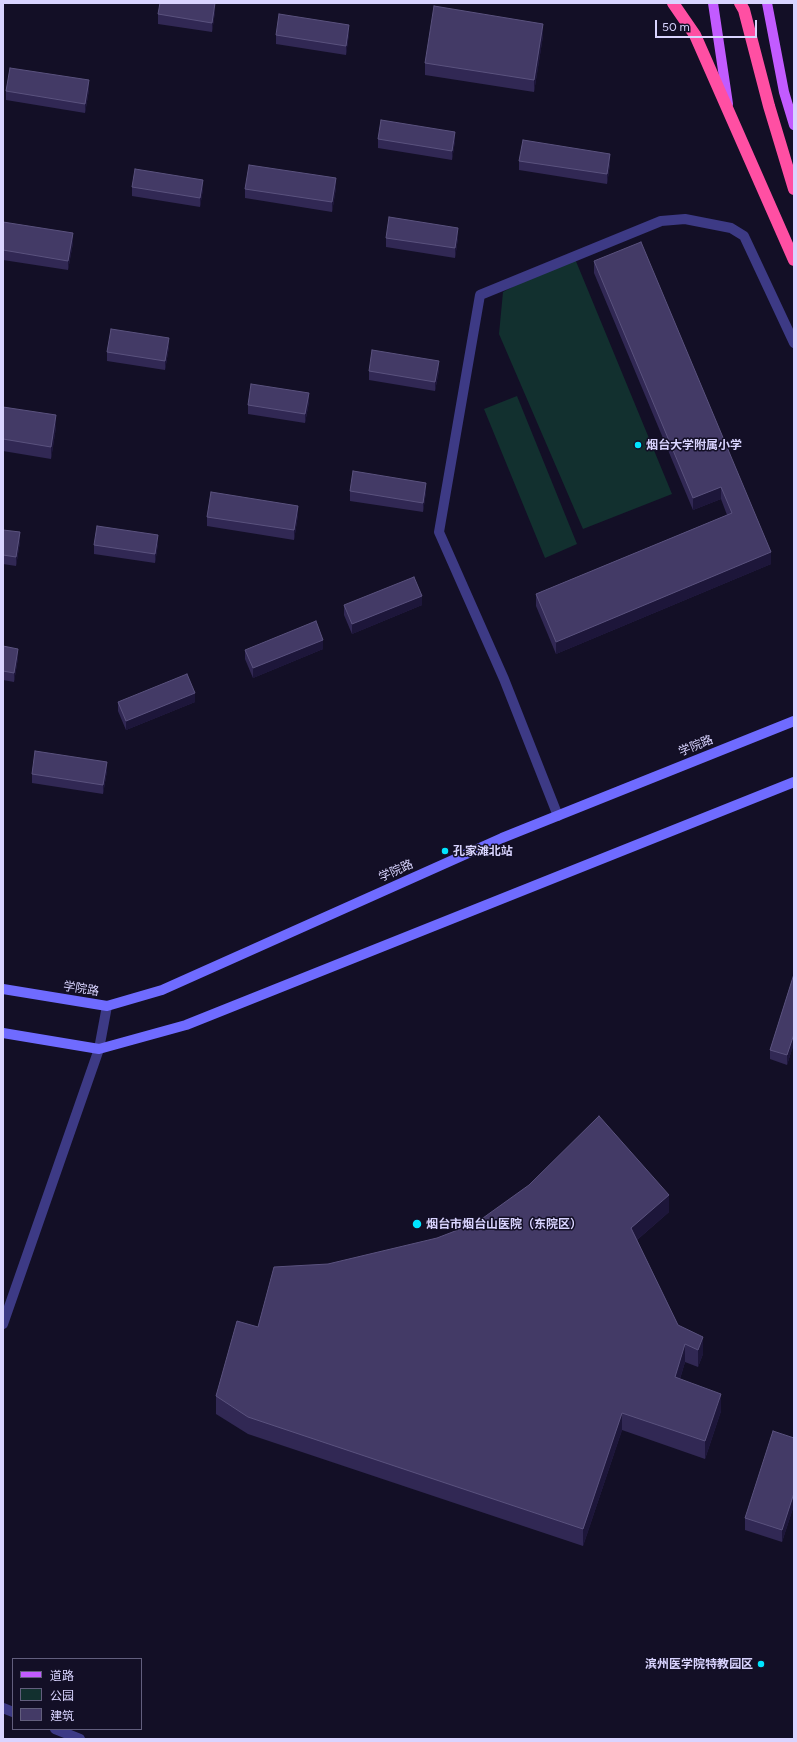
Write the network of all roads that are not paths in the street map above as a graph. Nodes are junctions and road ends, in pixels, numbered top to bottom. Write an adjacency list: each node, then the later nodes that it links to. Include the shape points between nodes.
1 (673, 3): 5 (highway, via 695,35)
2 (713, 3): 5 (main road)
3 (740, 3): 7 (highway)
4 (768, 3): 6 (main road, via 784,92)
5 (729, 109): 8 (highway)
6 (794, 125)
7 (794, 189)
8 (794, 260)
9 (794, 343): 12 (street, via 744,236 731,228 685,219 661,221 480,295 439,532 504,679)
10 (794, 721): 12 (main road, 学院路)
11 (794, 782): 16 (main road, via 186,1025)
12 (558, 816): 14 (main road, 学院路, via 502,838 162,990)
13 (3, 989): 14 (main road, 学院路)
14 (107, 1006): 16 (street)
15 (3, 1033): 16 (main road)
16 (99, 1049): 17 (street)
17 (3, 1324)
18 (58, 1730): 19 (street)
19 (80, 1739)

